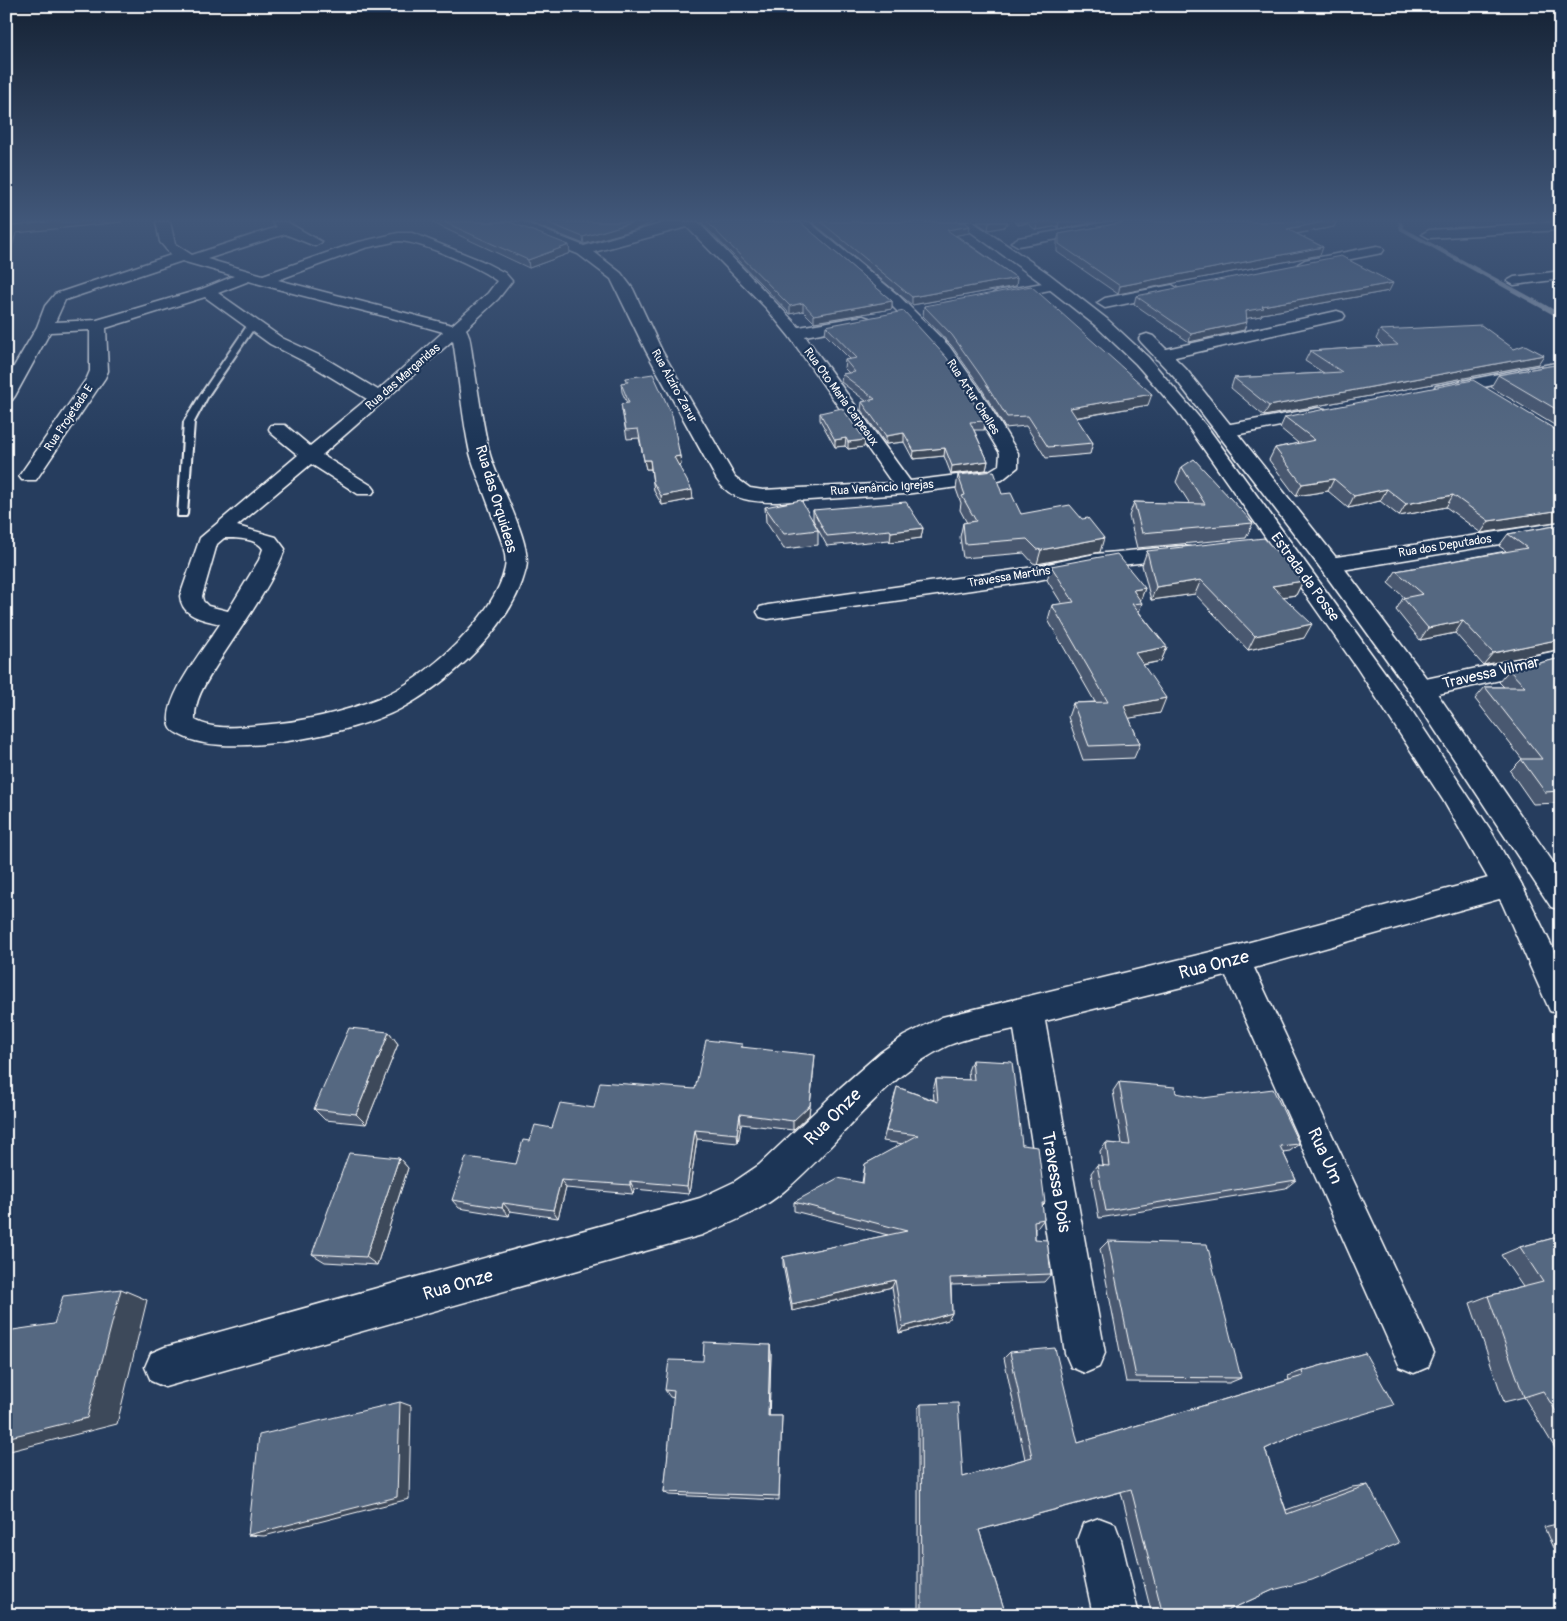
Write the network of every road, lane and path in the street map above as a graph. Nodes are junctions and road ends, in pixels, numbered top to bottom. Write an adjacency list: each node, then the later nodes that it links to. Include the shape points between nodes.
1 (61, 298): 18 (street, via 53,306)
2 (188, 298): 16 (street)
3 (215, 298): 17 (street)
4 (332, 298): 19 (street)
5 (491, 298): 19 (street, Rua das Margaridas)
6 (629, 298): 36 (street, Rua Alziro Zarur, via 654,351 727,480)
7 (764, 298): 20 (street, Rua Oto Maria Carpeaux)
8 (890, 298): 14 (street, Rua Artur Chelles)
9 (1069, 298): 46 (street, Estrada da Posse, via 1121,340 1154,373 1191,419 1271,544 1396,705 1448,782)
10 (1097, 298): 12 (street, Estrada da Posse)
11 (1133, 298): 12 (street)
12 (1105, 303): 21 (street, Estrada da Posse)
13 (928, 309): 14 (street)
14 (908, 313): 20 (street); 31 (street, Rua Artur Chelles, via 963,377)
15 (1337, 316): 21 (street)
16 (98, 325): 18 (street); 33 (street, Rua Projetada E, via 99,371 96,378)
17 (252, 325): 26 (street); 37 (lane, via 204,394 189,422)
18 (45, 327): 25 (street)
19 (456, 330): 26 (street, Rua das Margaridas); 43 (street, Rua das Orquideas, via 462,336 480,453 514,546 516,567 506,592 485,626 459,656 390,704 338,722 283,733 232,738 201,735 182,725 182,707 191,687)
20 (795, 333): 34 (street, Rua Oto Maria Carpeaux)
21 (1162, 355): 30 (street, Estrada da Posse)
22 (1561, 367): 23 (street)
23 (1471, 385): 24 (street); 27 (street)
24 (1424, 394)
25 (6, 396)
26 (379, 398): 32 (street, Rua das Margaridas)
27 (1495, 400)
28 (1338, 410): 30 (street)
29 (278, 429): 32 (street)
30 (1225, 431): 41 (street, Estrada da Posse)
31 (1009, 453): 34 (street, Rua Venâncio Igrejas, via 1008,467 995,476)
32 (310, 456): 35 (street); 39 (street, Rua das Margaridas)
33 (29, 476)
34 (905, 488): 36 (street, Rua Venâncio Igrejas, via 777,496)
35 (365, 490)
36 (739, 492)
37 (182, 514)
38 (1561, 528): 41 (street, Rua dos Deputados)
39 (217, 532): 43 (street, via 207,542 191,596 192,604 200,611); 43 (street, Rua das Orquideas, via 254,536 269,541 274,549)
40 (1204, 549): 42 (street, Travessa Martins, via 1095,561 1034,574)
41 (1330, 565): 45 (street, Estrada da Posse)
42 (768, 612)
43 (234, 620)
44 (1561, 658): 45 (street, Travessa Vilmar)
45 (1421, 689): 47 (street, Estrada da Posse)
46 (1508, 885): 48 (street, Rua Onze); 49 (street, Estrada da Posse)
47 (1558, 889)
48 (1235, 960): 50 (street, Rua Onze); 51 (street, Rua Um)
49 (1561, 1001)
50 (1027, 1010): 52 (street, Travessa Dois); 53 (street, Rua Onze, via 942,1032 913,1046 870,1080 772,1179 741,1199 702,1216)
51 (1414, 1352)
52 (1085, 1353)
53 (165, 1367)
54 (1099, 1540): 55 (street)
55 (1116, 1615)

